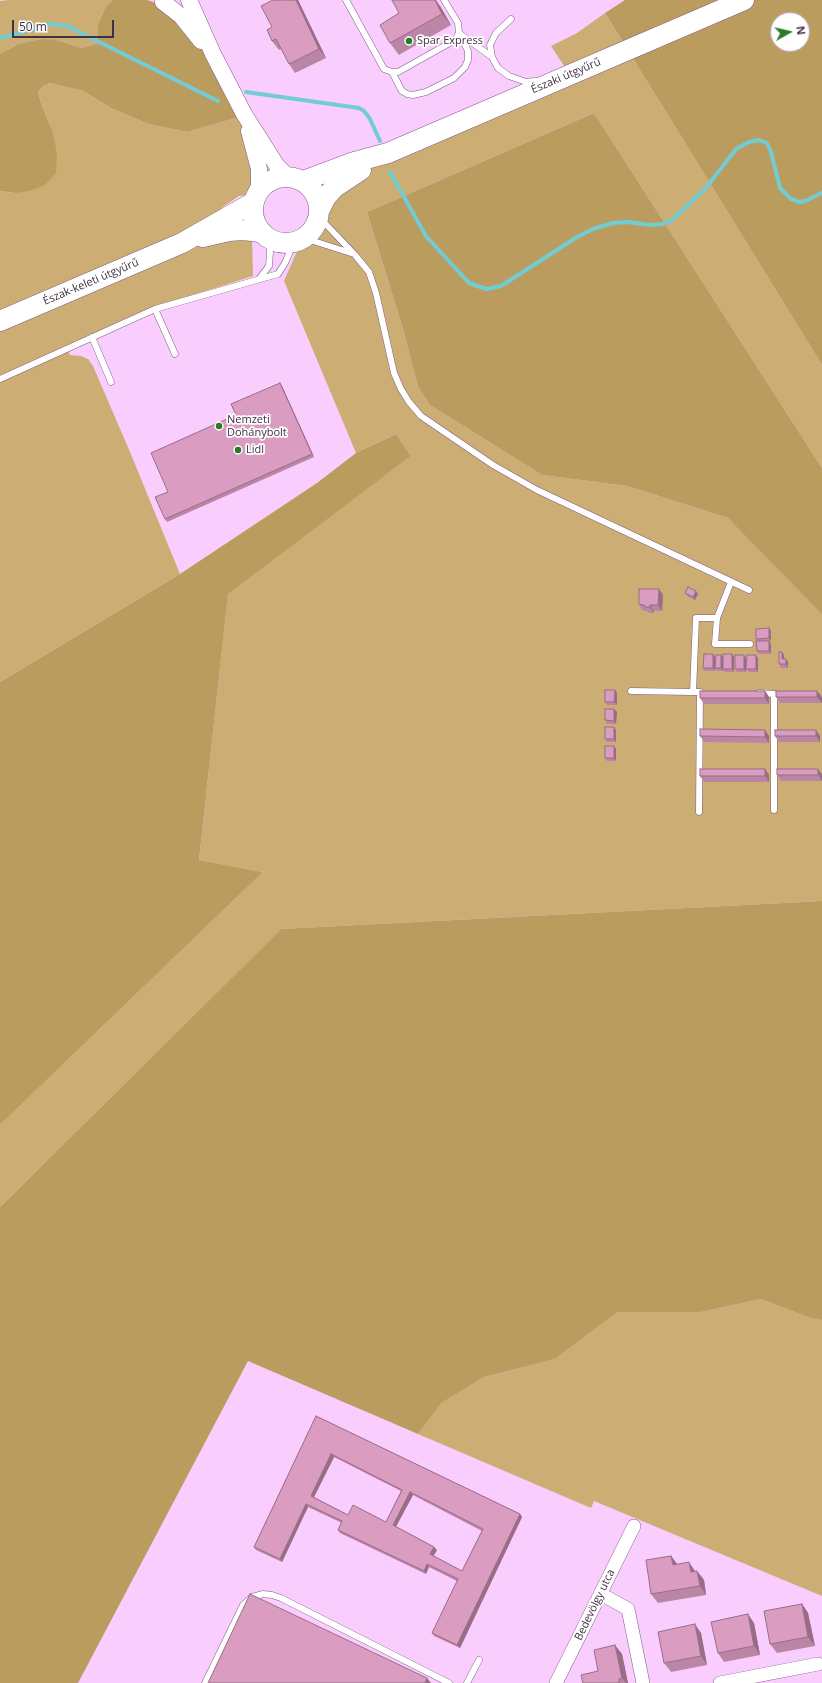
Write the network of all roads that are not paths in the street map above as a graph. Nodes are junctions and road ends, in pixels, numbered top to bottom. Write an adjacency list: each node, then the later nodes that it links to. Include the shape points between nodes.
1 (189, 0): 8 (street)
2 (346, 0): 10 (lane, via 384,69)
3 (444, 0): 7 (lane, via 458,24)
4 (744, 0): 11 (main road, Északi útgyűrű)
5 (161, 1): 8 (street, via 181,16)
6 (511, 19): 9 (lane, via 496,33 490,45)
7 (459, 33): 9 (lane); 10 (lane, via 455,40 398,72); 10 (lane, via 468,51 468,60 454,78 426,92 413,95 402,91)
8 (213, 54): 12 (street)
9 (492, 57): 11 (lane, via 498,68 509,76 526,82)
10 (392, 72)
11 (556, 80): 13 (main road, Északi útgyűrű)
12 (244, 114): 14 (street, via 277,166); 15 (street, via 258,165 259,185)
13 (388, 153): 14 (main road, Északi útgyűrű); 16 (main road, Északi útgyűrű, via 334,188 326,197)
14 (295, 179): 15 (main road, via 279,178 270,181); 16 (main road, via 315,194)
15 (256, 198): 17 (main road, via 256,224); 19 (main road, Észak-keleti útgyűrű)
16 (319, 214): 18 (main road, via 312,231); 20 (lane)
17 (266, 236): 18 (main road, via 286,243); 19 (main road, Észak-keleti útgyűrű, via 253,231 229,231); 21 (lane, via 270,252 269,266)
18 (299, 240): 20 (lane); 21 (lane, via 281,270 270,277)
19 (182, 242): 23 (main road, Észak-keleti útgyűrű)
20 (355, 255): 28 (lane, via 368,272 376,293 394,373 409,402 421,416 493,465 537,490)
21 (259, 279): 22 (lane)
22 (155, 309): 24 (lane); 25 (lane)
23 (0, 321)
24 (92, 337): 26 (lane); 27 (lane)
25 (175, 354)
26 (0, 379)
27 (111, 382)
28 (731, 582): 29 (lane); 30 (lane)
29 (749, 590)
30 (717, 618): 31 (lane, via 715,644); 33 (lane, via 696,618)
31 (750, 644)
32 (631, 691): 33 (lane)
33 (693, 692): 34 (lane)
34 (700, 692): 35 (lane); 38 (lane)
35 (707, 692)
36 (752, 693): 37 (lane, via 774,694)
37 (774, 810)
38 (699, 812)
39 (634, 1526): 40 (street, Bedevölgy utca)
40 (601, 1594): 46 (street, Bedevölgy utca); 47 (street, via 628,1609)
41 (479, 1660): 45 (lane)
42 (818, 1664): 48 (street)
43 (205, 1683): 44 (lane, via 243,1605 252,1597 262,1594 272,1594 281,1598)
44 (448, 1683)
45 (467, 1683)
46 (556, 1683)
47 (643, 1683)
48 (720, 1683)

